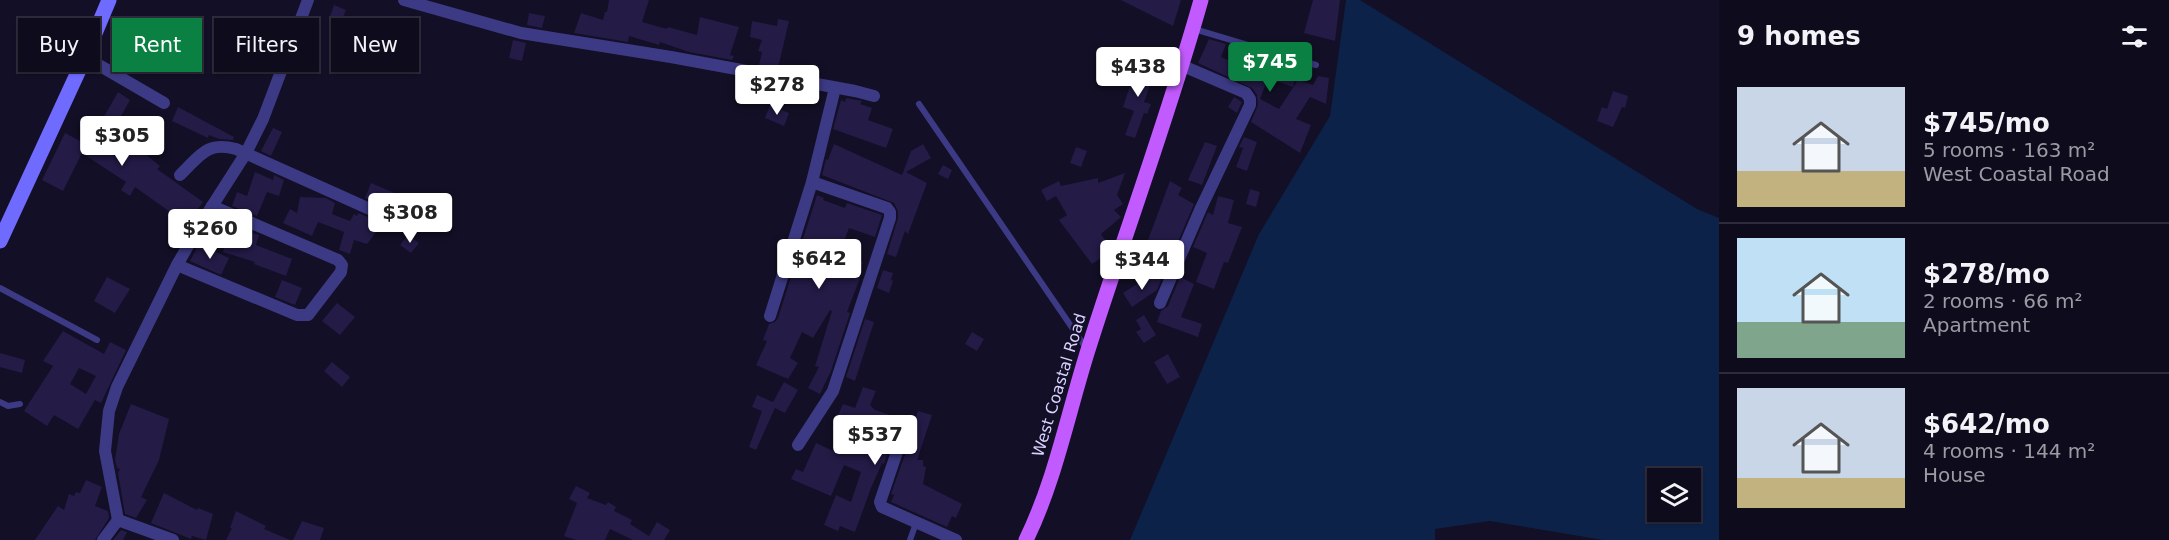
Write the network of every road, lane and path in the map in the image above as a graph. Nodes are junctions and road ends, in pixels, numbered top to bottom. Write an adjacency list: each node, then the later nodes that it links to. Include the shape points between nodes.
1 (109, 0): 5 (street)
2 (308, 0): 15 (street)
3 (404, 0): 11 (street, via 520,33)
4 (1201, 0): 6 (main road, West Coastal Road)
5 (100, 21)
6 (1193, 28): 7 (lane); 9 (main road, West Coastal Road)
7 (1316, 65)
8 (100, 66): 13 (street)
9 (1183, 66): 23 (street, via 1246,93 1250,105); 26 (main road, West Coastal Road)
10 (78, 72): 20 (street)
11 (835, 88): 12 (street); 17 (street)
12 (874, 96)
13 (164, 103)
14 (919, 104): 26 (lane)
15 (246, 153): 16 (street, via 222,145 208,149); 18 (street); 19 (street)
16 (180, 175)
17 (812, 182): 24 (street); 30 (street, via 887,208 890,218 833,391)
18 (212, 206): 21 (street); 21 (street, via 338,260 342,265 340,272 308,315 297,315)
19 (383, 215)
20 (0, 239)
21 (177, 265): 31 (street, via 109,411 105,451)
22 (0, 288): 25 (lane)
23 (1160, 303)
24 (770, 316)
25 (97, 340)
26 (1088, 351): 37 (main road, West Coastal Road, via 1059,450)
27 (0, 402): 28 (lane, via 8,406)
28 (20, 404)
29 (903, 434): 32 (street, via 880,502 882,507)
30 (798, 445)
31 (118, 520): 33 (street); 34 (street)
32 (916, 523): 35 (lane); 36 (street)
33 (165, 538)
34 (103, 540)
35 (910, 540)
36 (956, 540)
37 (1026, 540)

